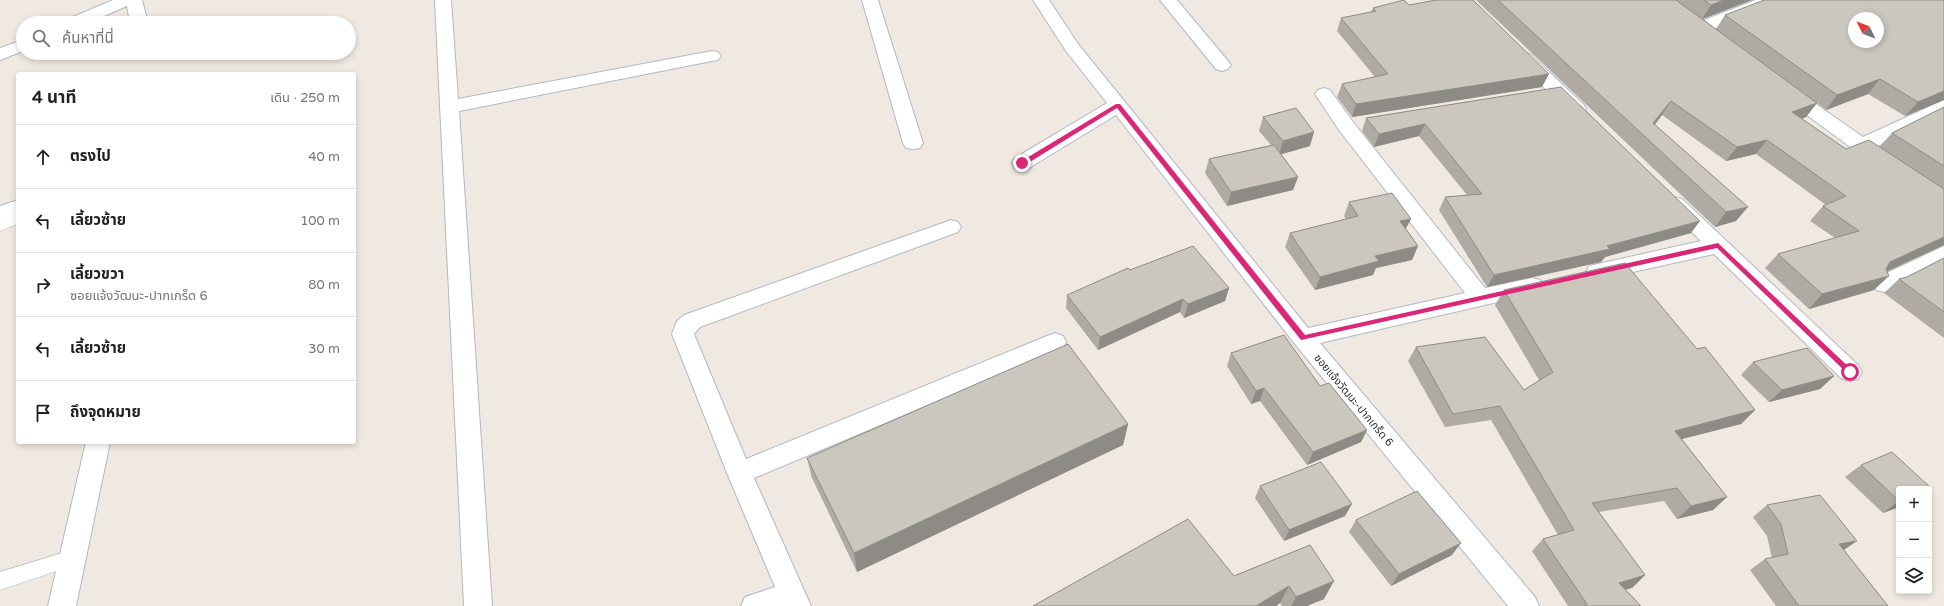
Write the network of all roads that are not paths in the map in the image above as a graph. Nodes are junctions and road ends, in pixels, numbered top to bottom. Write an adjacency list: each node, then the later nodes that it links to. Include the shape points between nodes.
1 (127, 0): 8 (street)
2 (134, 0): 9 (street)
3 (443, 0): 22 (street)
4 (870, 0): 26 (street)
5 (1041, 0): 20 (street, ซอยแจ้งวัฒนะ-ปากเกร็ด 6, via 1072,48)
6 (1168, 0): 15 (street)
7 (1771, 0): 10 (street, via 1694,23)
8 (90, 16)
9 (137, 16)
10 (1720, 42)
11 (1509, 43): 17 (street)
12 (16, 48): 13 (street)
13 (0, 55)
14 (712, 56): 22 (street)
15 (1222, 64)
16 (1771, 80): 27 (street)
17 (1560, 92): 19 (street); 23 (street)
18 (1324, 94): 25 (street)
19 (1536, 96)
20 (1118, 105): 28 (street); 42 (street, ซอยแจ้งวัฒนะ-ปากเกร็ด 6)
21 (1944, 106): 27 (street)
22 (449, 107): 51 (street)
23 (1588, 120)
24 (1368, 122): 25 (street)
25 (1346, 126): 41 (street)
26 (913, 143)
27 (1861, 146): 29 (street)
28 (1022, 163)
29 (1899, 172)
30 (1662, 190): 36 (street)
31 (16, 208): 32 (street)
32 (0, 214)
33 (16, 220): 34 (lane)
34 (0, 226)
35 (951, 227): 46 (street, via 692,321 685,327 683,334)
36 (1718, 245): 38 (street); 44 (street)
37 (1944, 254): 40 (street)
38 (1580, 276)
39 (1549, 282): 41 (street)
40 (1884, 284)
41 (1480, 297): 42 (street)
42 (1303, 338): 53 (street, ซอยแจ้งวัฒนะ-ปากเกร็ด 6)
43 (1055, 342): 46 (street)
44 (1850, 372)
45 (98, 444): 47 (street)
46 (739, 473): 49 (street)
47 (72, 558): 48 (lane); 50 (street)
48 (0, 581)
49 (795, 601): 52 (street)
50 (62, 606)
51 (478, 606)
52 (755, 606)
53 (1525, 606)

